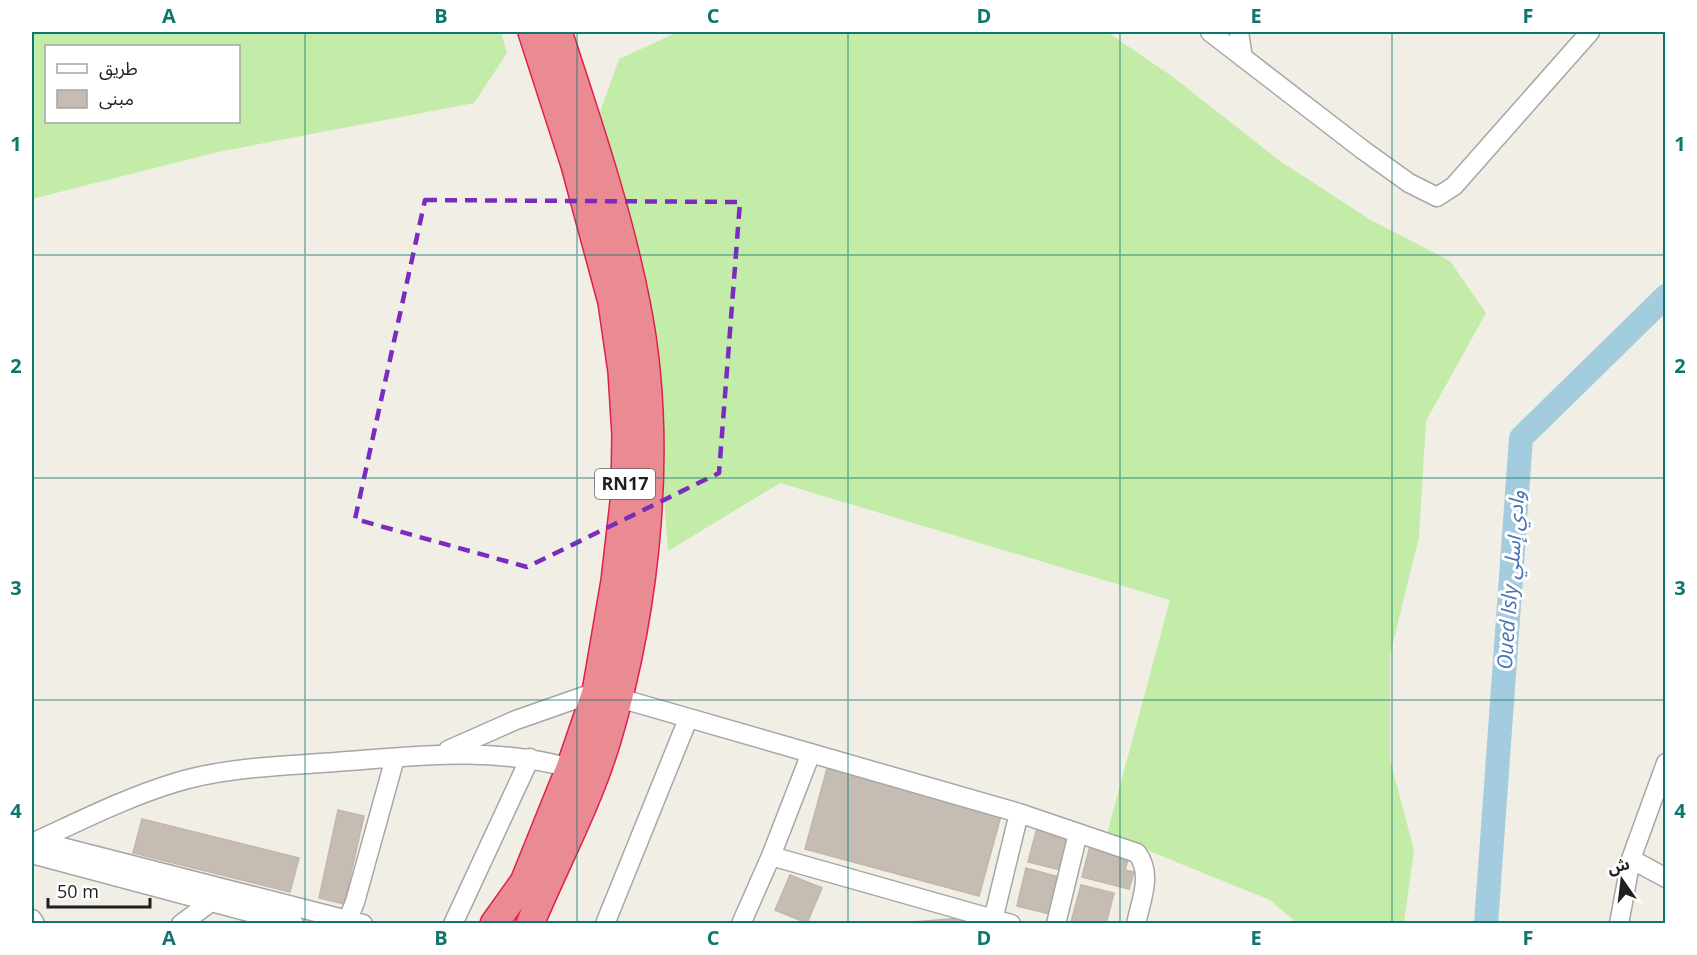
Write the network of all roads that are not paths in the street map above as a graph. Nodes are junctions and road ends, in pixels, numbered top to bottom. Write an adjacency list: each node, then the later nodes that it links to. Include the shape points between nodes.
1 (532, 32): 7 (highway, RN17, via 601,252 622,371 625,494)
2 (558, 32): 7 (highway, RN17, via 608,190 636,304 644,356 649,452 647,511 633,624)
3 (1210, 32): 6 (street)
4 (1239, 32): 6 (street)
5 (1590, 32): 6 (street, via 1454,186 1437,197 1400,177)
6 (1243, 58)
7 (607, 695): 8 (street); 10 (street, via 516,720); 14 (highway, RN17); 30 (highway, RN17, via 590,786)
8 (688, 719): 9 (street); 31 (street)
9 (811, 753): 15 (street); 18 (street)
10 (435, 755): 11 (street); 12 (street, via 474,753)
11 (395, 758): 17 (street, via 250,769 176,782 129,799); 24 (street)
12 (530, 758): 14 (street); 28 (street)
13 (1665, 763): 19 (street)
14 (570, 768): 29 (highway, RN17, via 524,882)
15 (1019, 813): 16 (street); 23 (street)
16 (1078, 833): 34 (street); 35 (street, via 1137,853 1144,862 1146,876)
17 (34, 846): 21 (street); 24 (street)
18 (771, 856): 23 (street); 32 (street)
19 (1631, 859): 20 (street); 36 (street)
20 (1665, 878)
21 (211, 902): 26 (street); 27 (street)
22 (32, 919): 25 (street)
23 (993, 921): 33 (street)
24 (352, 922)
25 (35, 924)
26 (181, 924)
27 (294, 924)
28 (453, 924)
29 (494, 924)
30 (530, 924)
31 (604, 924)
32 (741, 924)
33 (1011, 924)
34 (1056, 924)
35 (1136, 924)
36 (1619, 924)

